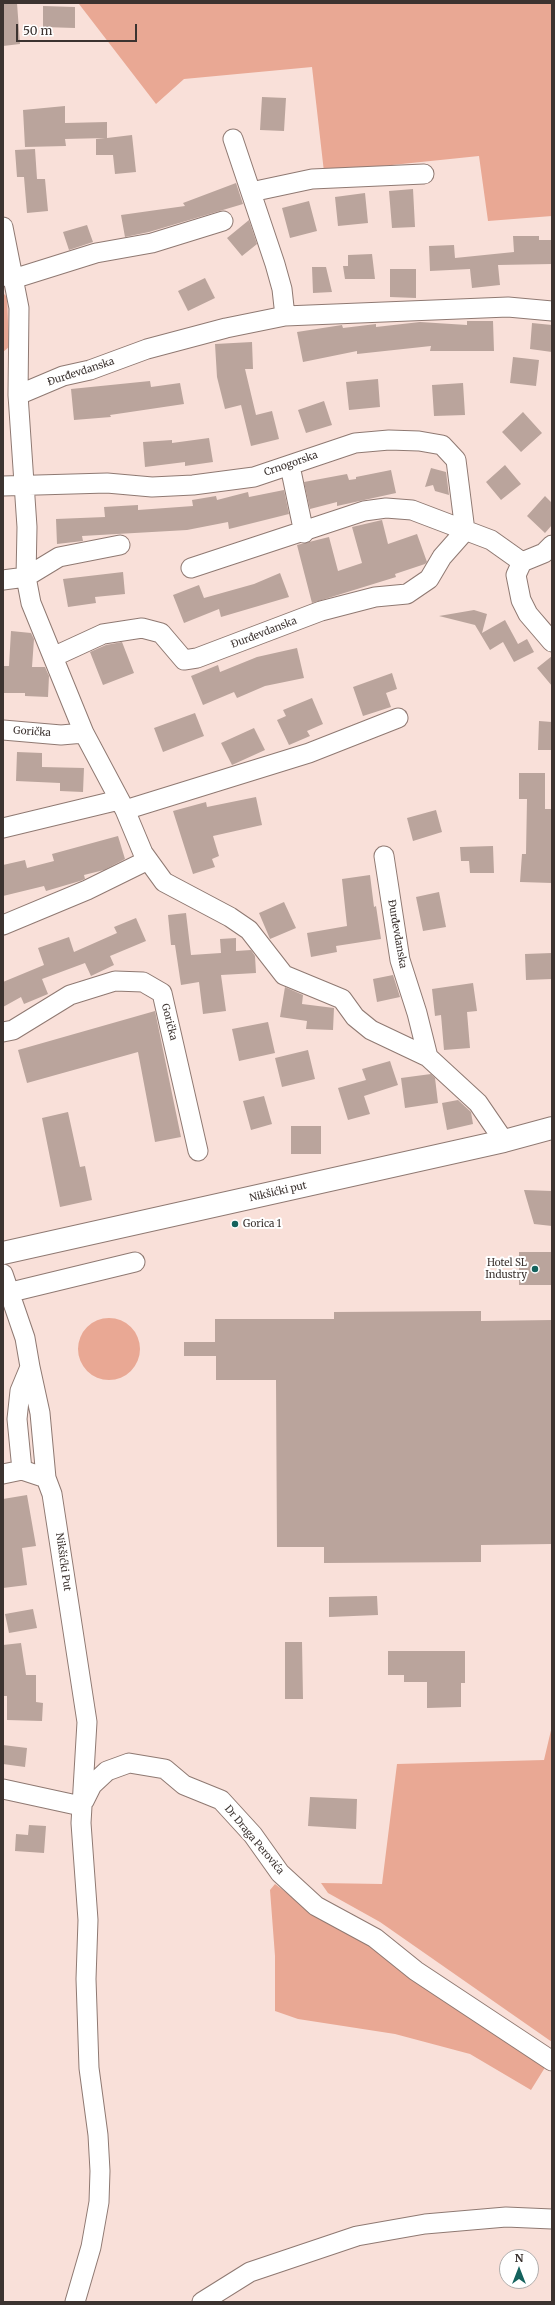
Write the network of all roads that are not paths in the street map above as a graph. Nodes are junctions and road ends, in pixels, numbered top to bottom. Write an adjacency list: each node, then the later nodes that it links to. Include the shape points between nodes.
1 (233, 140): 3 (street)
2 (424, 174): 3 (street, via 312,178)
3 (251, 192): 8 (street, via 282,289)
4 (223, 221): 6 (street, via 152,243 96,253)
5 (3, 227): 6 (street)
6 (8, 277): 9 (street, via 19,308)
7 (552, 311): 8 (street, via 508,307)
8 (285, 316): 9 (street, Đurđevdanska, via 147,348 90,370 63,376)
9 (13, 403): 11 (street)
10 (290, 466): 11 (street, Crnogorska, via 254,476 193,485); 13 (street); 14 (street, Crnogorska, via 295,462 355,443 389,440 442,445 456,460)
11 (23, 485): 12 (street); 19 (street)
12 (3, 486)
13 (304, 532): 14 (street, via 364,511 386,508 412,510); 18 (street)
14 (465, 532): 17 (street, via 491,540); 22 (street, Đurđevdanska, via 442,557 429,579 407,594 375,597 321,612 197,658 184,660 161,633 142,628 103,634)
15 (120, 545): 19 (street, via 59,557)
16 (552, 545): 17 (street, via 544,553)
17 (522, 562): 21 (street, via 516,575 521,600 528,614)
18 (191, 568)
19 (26, 577): 20 (street); 22 (street, via 32,603)
20 (3, 580)
21 (552, 642)
22 (53, 657): 25 (street)
23 (398, 718): 26 (street, via 309,753)
24 (3, 730): 25 (street, Gorička, via 62,735)
25 (84, 733): 26 (street)
26 (122, 805): 27 (street); 29 (street)
27 (3, 828)
28 (384, 856): 32 (street, Đurđevdanska, via 400,960)
29 (148, 860): 30 (street, via 87,890); 32 (street, via 164,882 249,930 284,975 342,999 356,1017 371,1030)
30 (3, 925)
31 (3, 1032): 35 (street, Gorička, via 13,1030 70,995 115,981 143,982 162,993)
32 (428, 1056): 34 (street, via 478,1103)
33 (552, 1128): 34 (main road, Nikšićki put)
34 (504, 1141): 36 (main road, Nikšićki put)
35 (198, 1151)
36 (3, 1253)
37 (135, 1262): 39 (street)
38 (3, 1274): 39 (street)
39 (6, 1293): 40 (street, via 25,1338)
40 (30, 1367): 41 (street, via 20,1391 17,1419); 43 (street, Nikšićki Put, via 40,1413)
41 (22, 1470): 42 (street); 43 (street)
42 (3, 1474)
43 (46, 1478): 45 (street, Nikšićki Put, via 52,1494 87,1722)
44 (3, 1789): 45 (street)
45 (81, 1806): 46 (street, Dr Draga Perovića, via 92,1785 107,1771 129,1763 165,1769 184,1785 221,1800 253,1835 280,1873 316,1906 375,1938 416,1971); 48 (street, Nikšićki Put, via 88,1920 86,1979 89,2068 100,2170 99,2202 91,2247)
46 (552, 2061)
47 (552, 2219): 49 (street, via 506,2217 425,2224 357,2236 250,2272)
48 (75, 2302)
49 (202, 2302)

